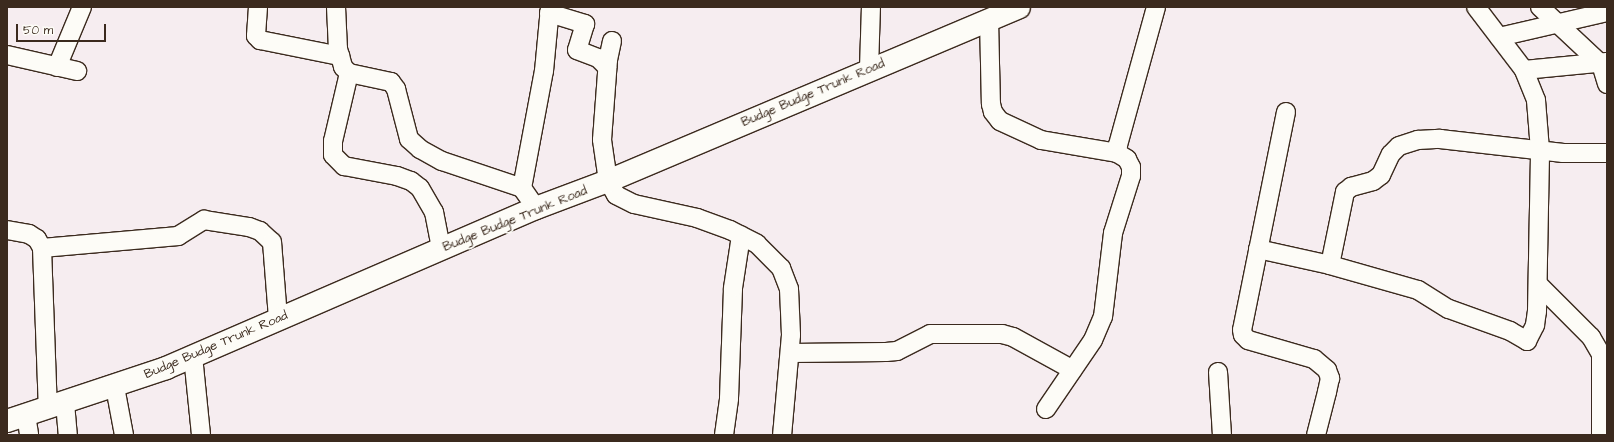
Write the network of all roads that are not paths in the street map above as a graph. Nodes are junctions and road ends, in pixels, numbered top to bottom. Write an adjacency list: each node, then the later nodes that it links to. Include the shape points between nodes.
1 (82, 7): 18 (street)
2 (258, 7): 16 (street, via 256,36 260,40)
3 (336, 7): 16 (street)
4 (871, 7): 20 (street)
5 (1019, 7): 11 (main road, Budge Budge Trunk Road)
6 (1156, 7): 27 (street)
7 (1476, 7): 13 (street)
8 (1540, 7): 12 (street)
9 (550, 10): 19 (street, via 585,24 578,50 598,58); 30 (street, via 544,71)
10 (1607, 12): 12 (street)
11 (989, 20): 20 (main road, Budge Budge Trunk Road); 27 (street, via 991,104 1000,121 1041,140)
12 (1558, 23): 13 (street); 17 (street)
13 (1499, 36): 21 (street)
14 (612, 41): 19 (street)
15 (7, 54): 18 (street)
16 (340, 56): 23 (street, via 343,67)
17 (1604, 63): 21 (street); 24 (street)
18 (57, 67): 22 (street)
19 (607, 67): 29 (street, via 602,140)
20 (869, 69): 29 (main road, Budge Budge Trunk Road)
21 (1524, 70): 26 (street, via 1536,100)
22 (77, 72)
23 (349, 74): 30 (street, via 391,82 396,89 409,139 420,149 442,161); 35 (street, via 333,141 334,155 344,166 411,180 420,188 434,212)
24 (1607, 84)
25 (1286, 112): 36 (street)
26 (1540, 150): 28 (street); 37 (street, via 1440,139 1418,140 1399,146 1391,154 1381,175 1373,181 1351,187 1345,192); 38 (street)
27 (1117, 153): 42 (street, via 1127,160 1131,167 1131,176 1113,233 1106,305 1093,340)
28 (1607, 153)
29 (608, 181): 31 (main road, Budge Budge Trunk Road); 33 (street, via 616,195 634,204 697,218)
30 (522, 188): 31 (street)
31 (536, 208): 35 (main road, Budge Budge Trunk Road)
32 (7, 230): 34 (street, via 29,234 37,239)
33 (741, 236): 40 (street, via 757,244 781,268 784,275 789,289); 52 (street, via 733,288 729,398)
34 (42, 248): 39 (street, via 178,236 186,233 192,225 204,220 249,227 260,231 272,242); 46 (street)
35 (441, 249): 39 (main road, Budge Budge Trunk Road)
36 (1258, 249): 37 (street); 55 (street, via 1242,330 1243,336 1248,340 1314,359 1328,370 1330,378)
37 (1330, 265): 38 (street, via 1418,290 1449,309 1510,330 1527,341 1535,325)
38 (1538, 284): 43 (street, via 1591,337 1601,354)
39 (278, 319): 41 (main road, Budge Budge Trunk Road)
40 (790, 353): 42 (street, via 886,352 897,351 930,334 1002,334 1013,337); 53 (street)
41 (193, 356): 45 (main road, Budge Budge Trunk Road); 51 (street)
42 (1073, 370): 47 (street)
43 (1605, 370): 56 (street)
44 (1218, 372): 54 (street)
45 (115, 387): 46 (main road, Budge Budge Trunk Road); 50 (street)
46 (57, 405): 48 (main road, Budge Budge Trunk Road); 49 (street)
47 (1046, 409)
48 (21, 424)
49 (68, 435)
50 (124, 435)
51 (201, 435)
52 (724, 435)
53 (782, 435)
54 (1222, 435)
55 (1316, 435)
56 (1601, 435)

